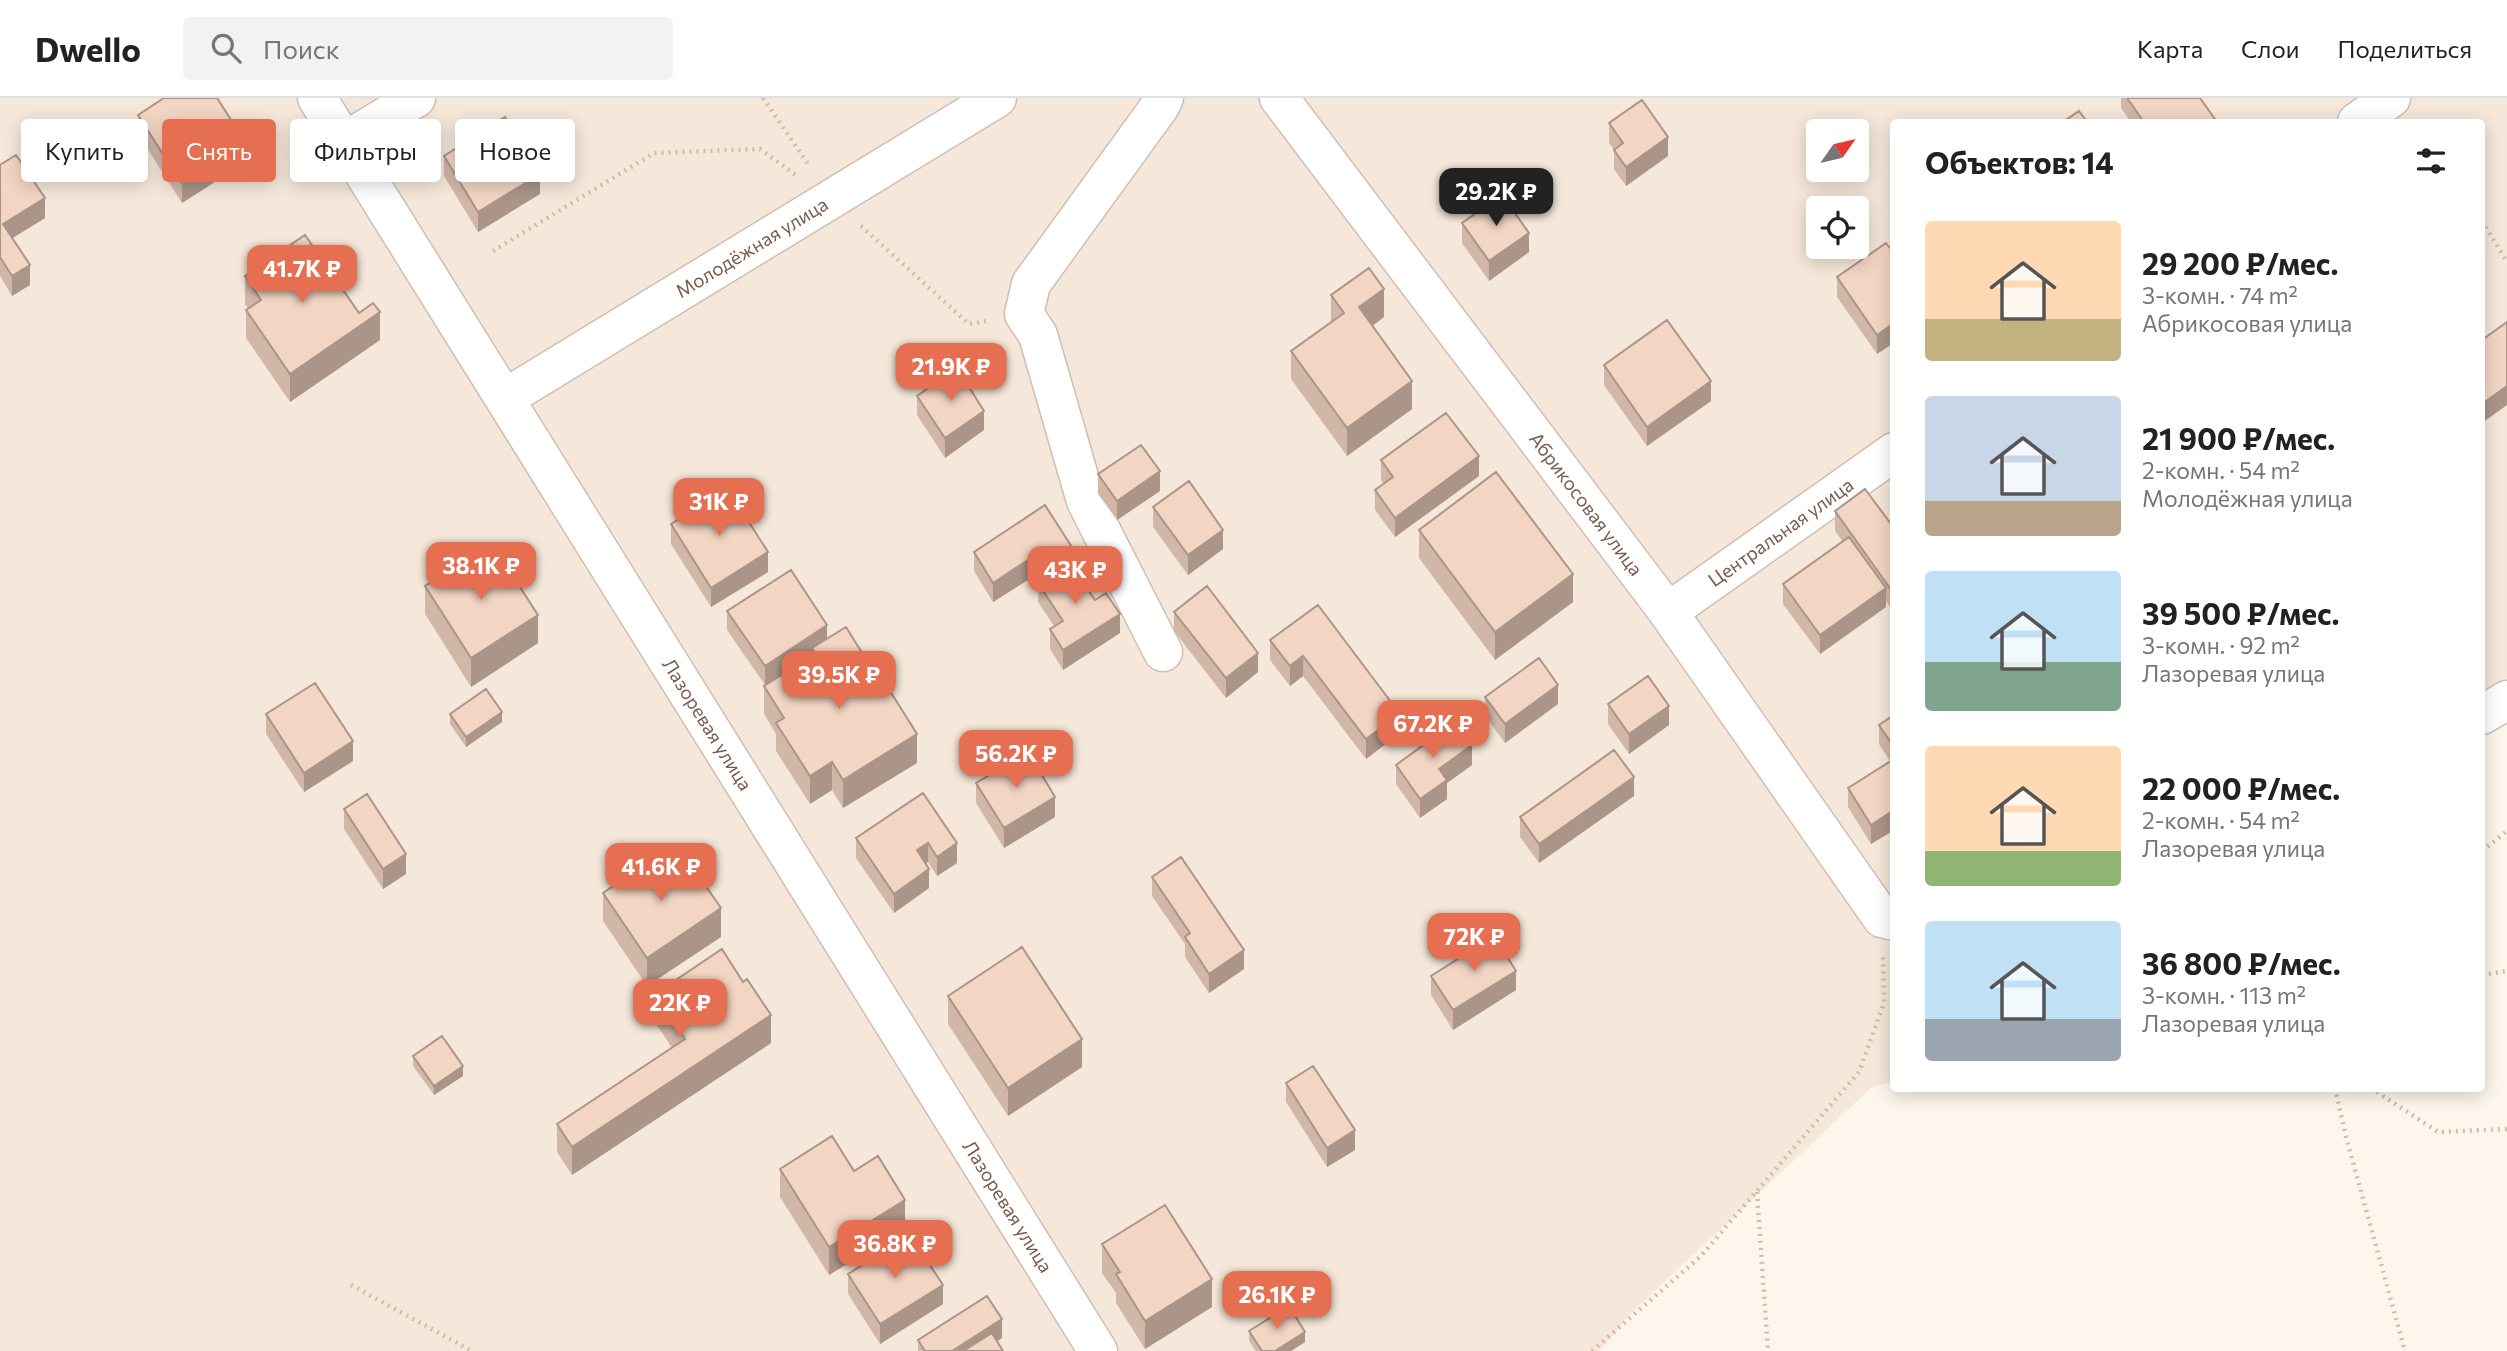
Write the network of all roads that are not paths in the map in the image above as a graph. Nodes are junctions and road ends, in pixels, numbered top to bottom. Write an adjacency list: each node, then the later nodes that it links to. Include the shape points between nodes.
1 (317, 98): 6 (street, Лазоревая улица)
2 (416, 98): 7 (street)
3 (998, 98): 9 (street, Молодёжная улица)
4 (1164, 98): 12 (street, via 1031,284 1024,314 1038,335 1086,501)
5 (1279, 98): 11 (street, Абрикосовая улица)
6 (330, 119)
7 (382, 119)
8 (369, 182): 9 (street, Лазоревая улица)
9 (505, 398): 16 (street, Лазоревая улица)
10 (1890, 455): 11 (street, Центральная улица)
11 (1668, 612): 15 (street, Абрикосовая улица)
12 (1163, 652)
13 (2507, 700): 14 (street)
14 (2485, 713)
15 (1888, 919)
16 (1098, 1351)

